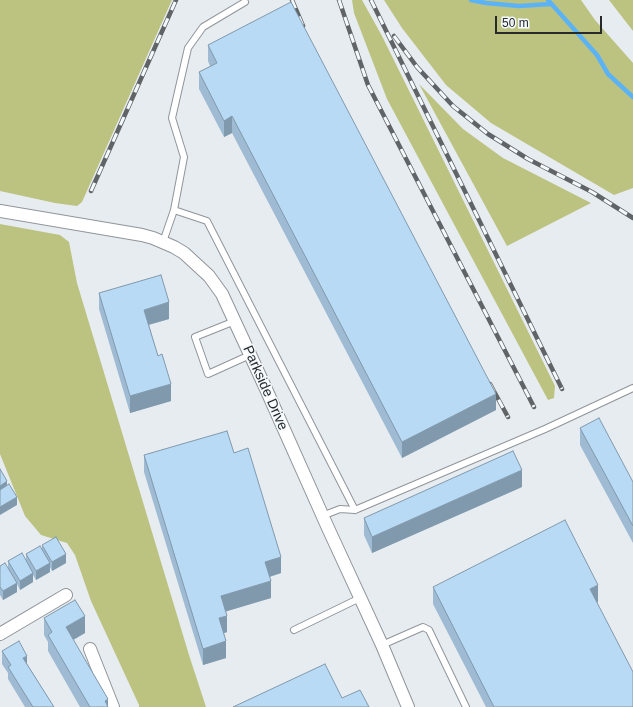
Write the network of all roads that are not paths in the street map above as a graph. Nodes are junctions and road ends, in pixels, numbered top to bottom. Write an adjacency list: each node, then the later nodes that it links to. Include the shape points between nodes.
1 (245, 2): 2 (lane, via 203,28 188,48 172,118 184,157)
2 (174, 210): 4 (lane); 8 (lane, via 207,221)
3 (0, 211): 4 (street, Parkside Drive, via 142,235)
4 (163, 242): 5 (street, Parkside Drive, via 184,253 209,276 222,294)
5 (235, 321): 6 (street, Parkside Drive); 6 (lane, via 195,337 208,374)
6 (250, 355): 9 (street, Parkside Drive)
7 (633, 388): 8 (lane, via 545,429)
8 (355, 510): 9 (lane, via 340,509)
9 (322, 516): 11 (street, Parkside Drive)
10 (66, 595): 13 (street)
11 (360, 598): 12 (lane); 14 (street, Parkside Drive)
12 (294, 630)
13 (0, 634)
14 (382, 645): 17 (street, Parkside Drive); 18 (lane, via 423,627 429,630)
15 (90, 649): 16 (street)
16 (113, 707)
17 (408, 707)
18 (466, 707)

